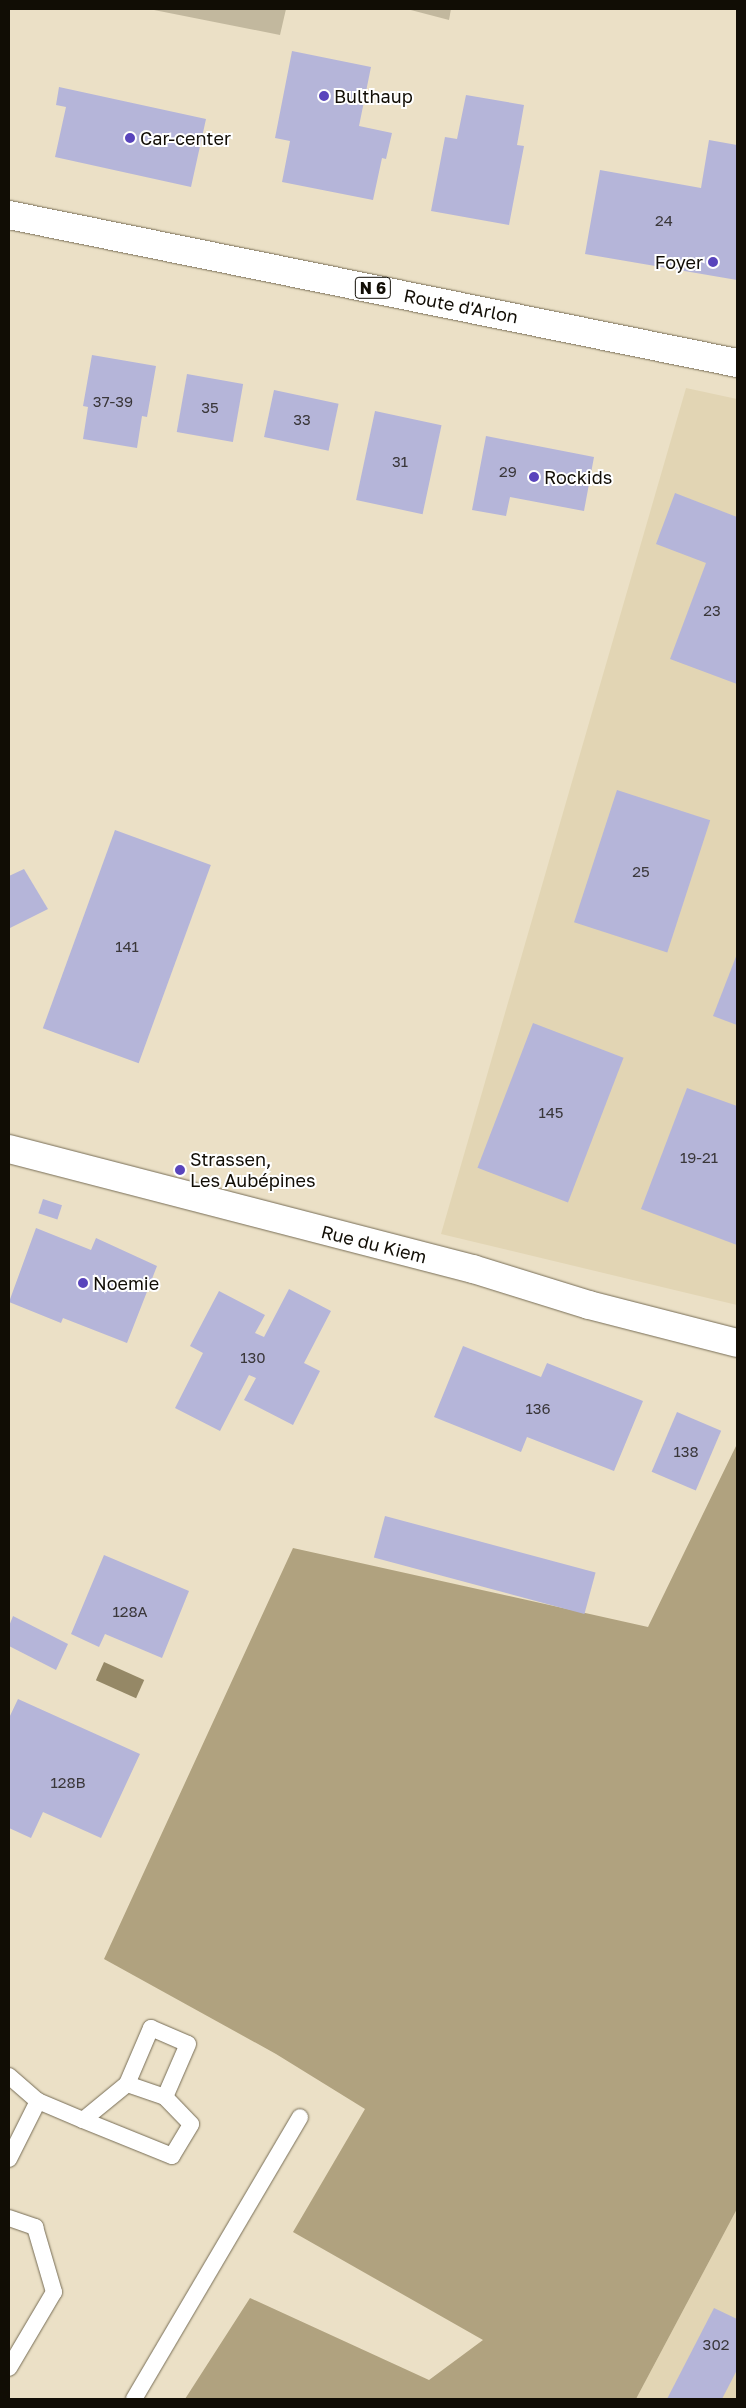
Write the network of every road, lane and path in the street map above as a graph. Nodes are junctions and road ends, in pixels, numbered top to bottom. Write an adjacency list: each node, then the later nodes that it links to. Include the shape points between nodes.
1 (9, 215): 2 (street, Route d'Arlon / N 6)
2 (737, 363)
3 (9, 1149): 4 (street, Rue du Kiem, via 473,1269 589,1305)
4 (737, 1343)
5 (9, 2076): 8 (lane)
6 (127, 2084): 7 (lane); 7 (lane, via 151,2028 188,2044); 10 (lane)
7 (166, 2097): 10 (lane, via 190,2124 172,2156)
8 (38, 2101): 10 (lane); 11 (lane)
9 (300, 2118): 14 (lane)
10 (83, 2120)
11 (9, 2159)
12 (9, 2218): 13 (lane, via 35,2227 54,2292)
13 (9, 2368)
14 (134, 2399)

